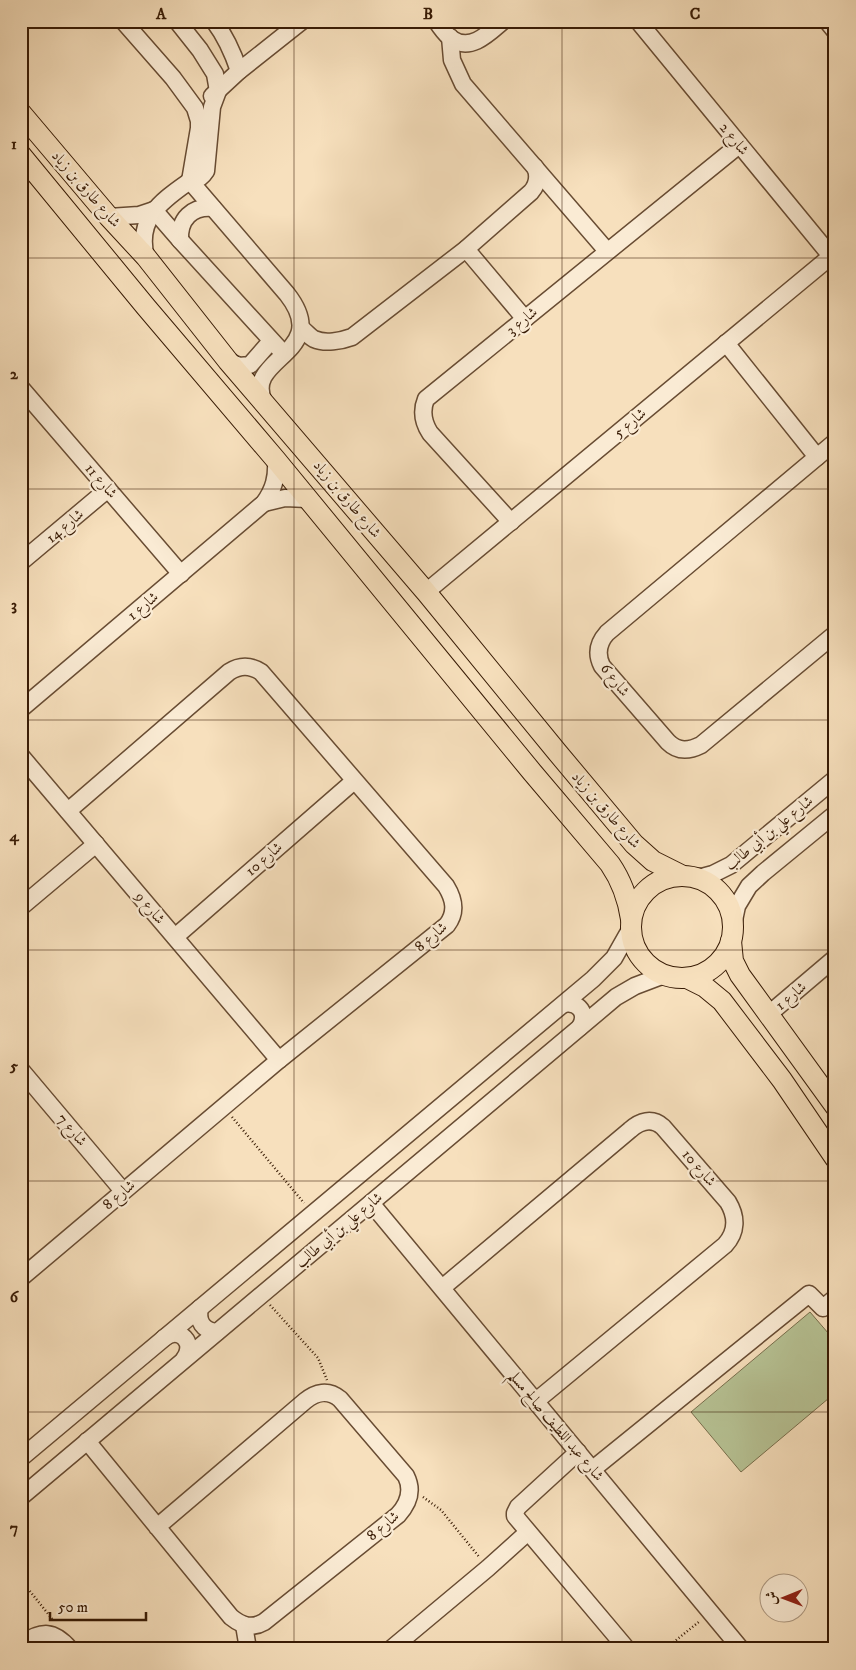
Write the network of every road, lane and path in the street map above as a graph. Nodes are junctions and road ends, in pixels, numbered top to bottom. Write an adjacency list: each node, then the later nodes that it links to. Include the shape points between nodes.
1 (123, 21): 13 (street)
2 (177, 21): 12 (street, via 215,74)
3 (214, 21): 11 (street)
4 (302, 21): 11 (street)
5 (436, 21): 10 (street)
6 (503, 21): 10 (street, via 477,42 460,42)
7 (638, 21): 15 (street, شارع 2)
8 (827, 21): 9 (street)
9 (835, 31)
10 (450, 37): 17 (street, via 452,60 463,84)
11 (239, 71): 12 (street)
12 (218, 90): 13 (street, via 206,100); 18 (street, via 212,107 206,171 198,180)
13 (188, 100): 18 (street, via 197,114 199,128)
14 (21, 113): 21 (main road, شارع طارق بن زياد)
15 (739, 145): 24 (street, شارع 3); 25 (street, شارع 2)
16 (21, 155): 28 (main road, شارع طارق بن زياد)
17 (535, 167): 23 (street, via 538,178 534,188); 24 (street)
18 (190, 181): 19 (street); 20 (street)
19 (213, 208): 22 (street, via 198,209 185,218 179,232); 30 (street, via 293,301)
20 (154, 210): 21 (street, via 132,216); 22 (street); 26 (street, via 143,236)
21 (109, 216): 26 (main road, شارع طارق بن زياد)
22 (180, 240): 31 (street)
23 (466, 250): 29 (street); 30 (street, via 352,337 337,341 314,339)
24 (607, 252): 29 (street, شارع 3)
25 (833, 254): 32 (street, شارع 5)
26 (146, 257): 27 (main road, شارع طارق بن زياد)
27 (167, 284): 28 (main road, via 157,280 147,284 141,297); 34 (main road, شارع طارق بن زياد)
28 (146, 307): 39 (main road, شارع طارق بن زياد)
29 (525, 318): 43 (street, شارع 3, via 429,396 423,409 430,433)
30 (301, 328): 33 (street, via 297,341)
31 (271, 341): 33 (street); 34 (street, via 250,365 240,366)
32 (726, 343): 38 (street); 43 (street, شارع 5)
33 (284, 354): 36 (street, via 263,377 260,390)
34 (228, 361): 36 (main road, شارع طارق بن زياد)
35 (21, 388): 40 (street, شارع 11)
36 (264, 402): 46 (main road, شارع طارق بن زياد)
37 (835, 442): 38 (street, شارع 6)
38 (817, 457): 47 (street, شارع 6, via 607,633 599,644 598,654 602,666 668,742 675,748 686,750 701,745)
39 (276, 460): 41 (main road, شارع طارق بن زياد); 42 (street, شارع 1, via 275,483)
40 (108, 489): 44 (street, شارع 14); 45 (street, شارع 11)
41 (307, 499): 42 (street, شارع 1, via 285,498); 51 (main road, شارع طارق بن زياد)
42 (264, 503): 45 (street, شارع 1)
43 (511, 522): 46 (street, شارع 5)
44 (21, 562)
45 (181, 574): 48 (street, شارع 1)
46 (426, 592): 49 (main road, شارع طارق بن زياد)
47 (835, 634)
48 (21, 709)
49 (541, 732): 50 (main road, شارع طارق بن زياد); 51 (main road, via 534,743)
50 (556, 752): 53 (main road, via 543,755); 61 (main road, شارع طارق بن زياد, via 640,850 661,866)
51 (517, 753): 53 (main road, شارع طارق بن زياد)
52 (21, 756): 56 (street, شارع 9)
53 (532, 772): 63 (main road, شارع طارق بن زياد, via 612,867 626,896)
54 (835, 779): 59 (street, شارع علي بن أبي طالب)
55 (354, 781): 56 (street, شارع 8, via 261,672 244,666 229,672); 65 (street, شارع 10); 72 (street, شارع 8, via 446,886 453,903 453,914 447,926)
56 (68, 811): 58 (street, شارع 9)
57 (835, 814): 60 (street, شارع علي بن أبي طالب)
58 (96, 844): 62 (street); 65 (street, شارع 9)
59 (748, 852): 60 (street, via 748,864); 61 (street, شارع علي بن أبي طالب, via 709,876)
60 (763, 873): 64 (street, شارع علي بن أبي طالب, via 740,899)
61 (689, 877): 63 (main road, via 663,879 648,888 637,902); 64 (main road, via 714,886 720,892 730,908)
62 (21, 907)
63 (631, 923): 67 (main road, via 633,943 640,957); 69 (street, شارع علي بن أبي طالب, via 608,965)
64 (732, 933): 68 (main road, via 724,957 704,974); 70 (main road, via 735,966)
65 (175, 937): 72 (street, شارع 9)
66 (835, 958): 70 (street, شارع 1)
67 (664, 975): 68 (main road); 71 (street, شارع علي بن أبي طالب, via 624,991)
68 (688, 978): 76 (main road, via 722,1001)
69 (564, 1004): 71 (street, via 574,1004 581,1009 584,1018); 80 (street, شارع علي بن أبي طالب)
70 (769, 1014): 74 (main road)
71 (580, 1027): 79 (street, شارع علي بن أبي طالب)
72 (279, 1060): 75 (street, شارع 8)
73 (21, 1070): 78 (street, شارع 7)
74 (835, 1106)
75 (224, 1107): 78 (street, شارع 8); 80 (path)
76 (828, 1140): 77 (main road)
77 (835, 1158)
78 (123, 1191): 81 (street, شارع 8)
79 (372, 1203): 82 (street, شارع عبد اللطيف صالح مسلم); 83 (street, شارع علي بن أبي طالب)
80 (313, 1214): 85 (street, شارع علي بن أبي طالب)
81 (21, 1278)
82 (442, 1288): 90 (street, شارع عبد اللطيف صالح مسلم); 90 (street, شارع 10, via 643,1122 654,1121 663,1127 728,1202 735,1224 725,1245)
83 (261, 1295): 86 (street, شارع علي بن أبي طالب); 89 (path, via 318,1358)
84 (835, 1298): 96 (street, via 823,1308 809,1294)
85 (200, 1308): 86 (street, via 202,1325); 87 (street, شارع علي بن أبي طالب)
86 (217, 1332): 88 (street, شارع علي بن أبي طالب)
87 (164, 1338): 88 (street, via 172,1334 185,1338 189,1351); 93 (street, شارع علي بن أبي طالب)
88 (184, 1359): 91 (street, شارع علي بن أبي طالب)
89 (330, 1393): 97 (street, via 340,1398 406,1476); 99 (street, via 314,1394 304,1401)
90 (536, 1401): 94 (street, شارع عبد اللطيف صالح مسلم)
91 (87, 1441): 98 (street, شارع علي بن أبي طالب); 99 (street)
92 (21, 1442): 93 (street)
93 (38, 1444): 95 (street, شارع علي بن أبي طالب)
94 (578, 1452): 96 (street, شارع عبد اللطيف صالح مسلم); 100 (street, via 516,1509 516,1519)
95 (21, 1458)
96 (593, 1470): 103 (street, شارع عبد اللطيف صالح مسلم)
97 (410, 1492): 101 (path, via 441,1510); 104 (street, شارع 8, via 402,1510 264,1622)
98 (21, 1497)
99 (157, 1527): 104 (street, via 231,1617)
100 (528, 1532): 101 (street); 109 (street)
101 (488, 1568): 108 (street)
102 (21, 1580): 106 (path, via 52,1620)
103 (711, 1612): 110 (path); 111 (street, شارع عبد اللطيف صالح مسلم)
104 (244, 1625): 107 (street)
105 (21, 1644): 106 (street, via 41,1634 52,1634)
106 (65, 1644)
107 (248, 1649)
108 (391, 1649)
109 (627, 1649)
110 (666, 1649)
111 (742, 1649)

